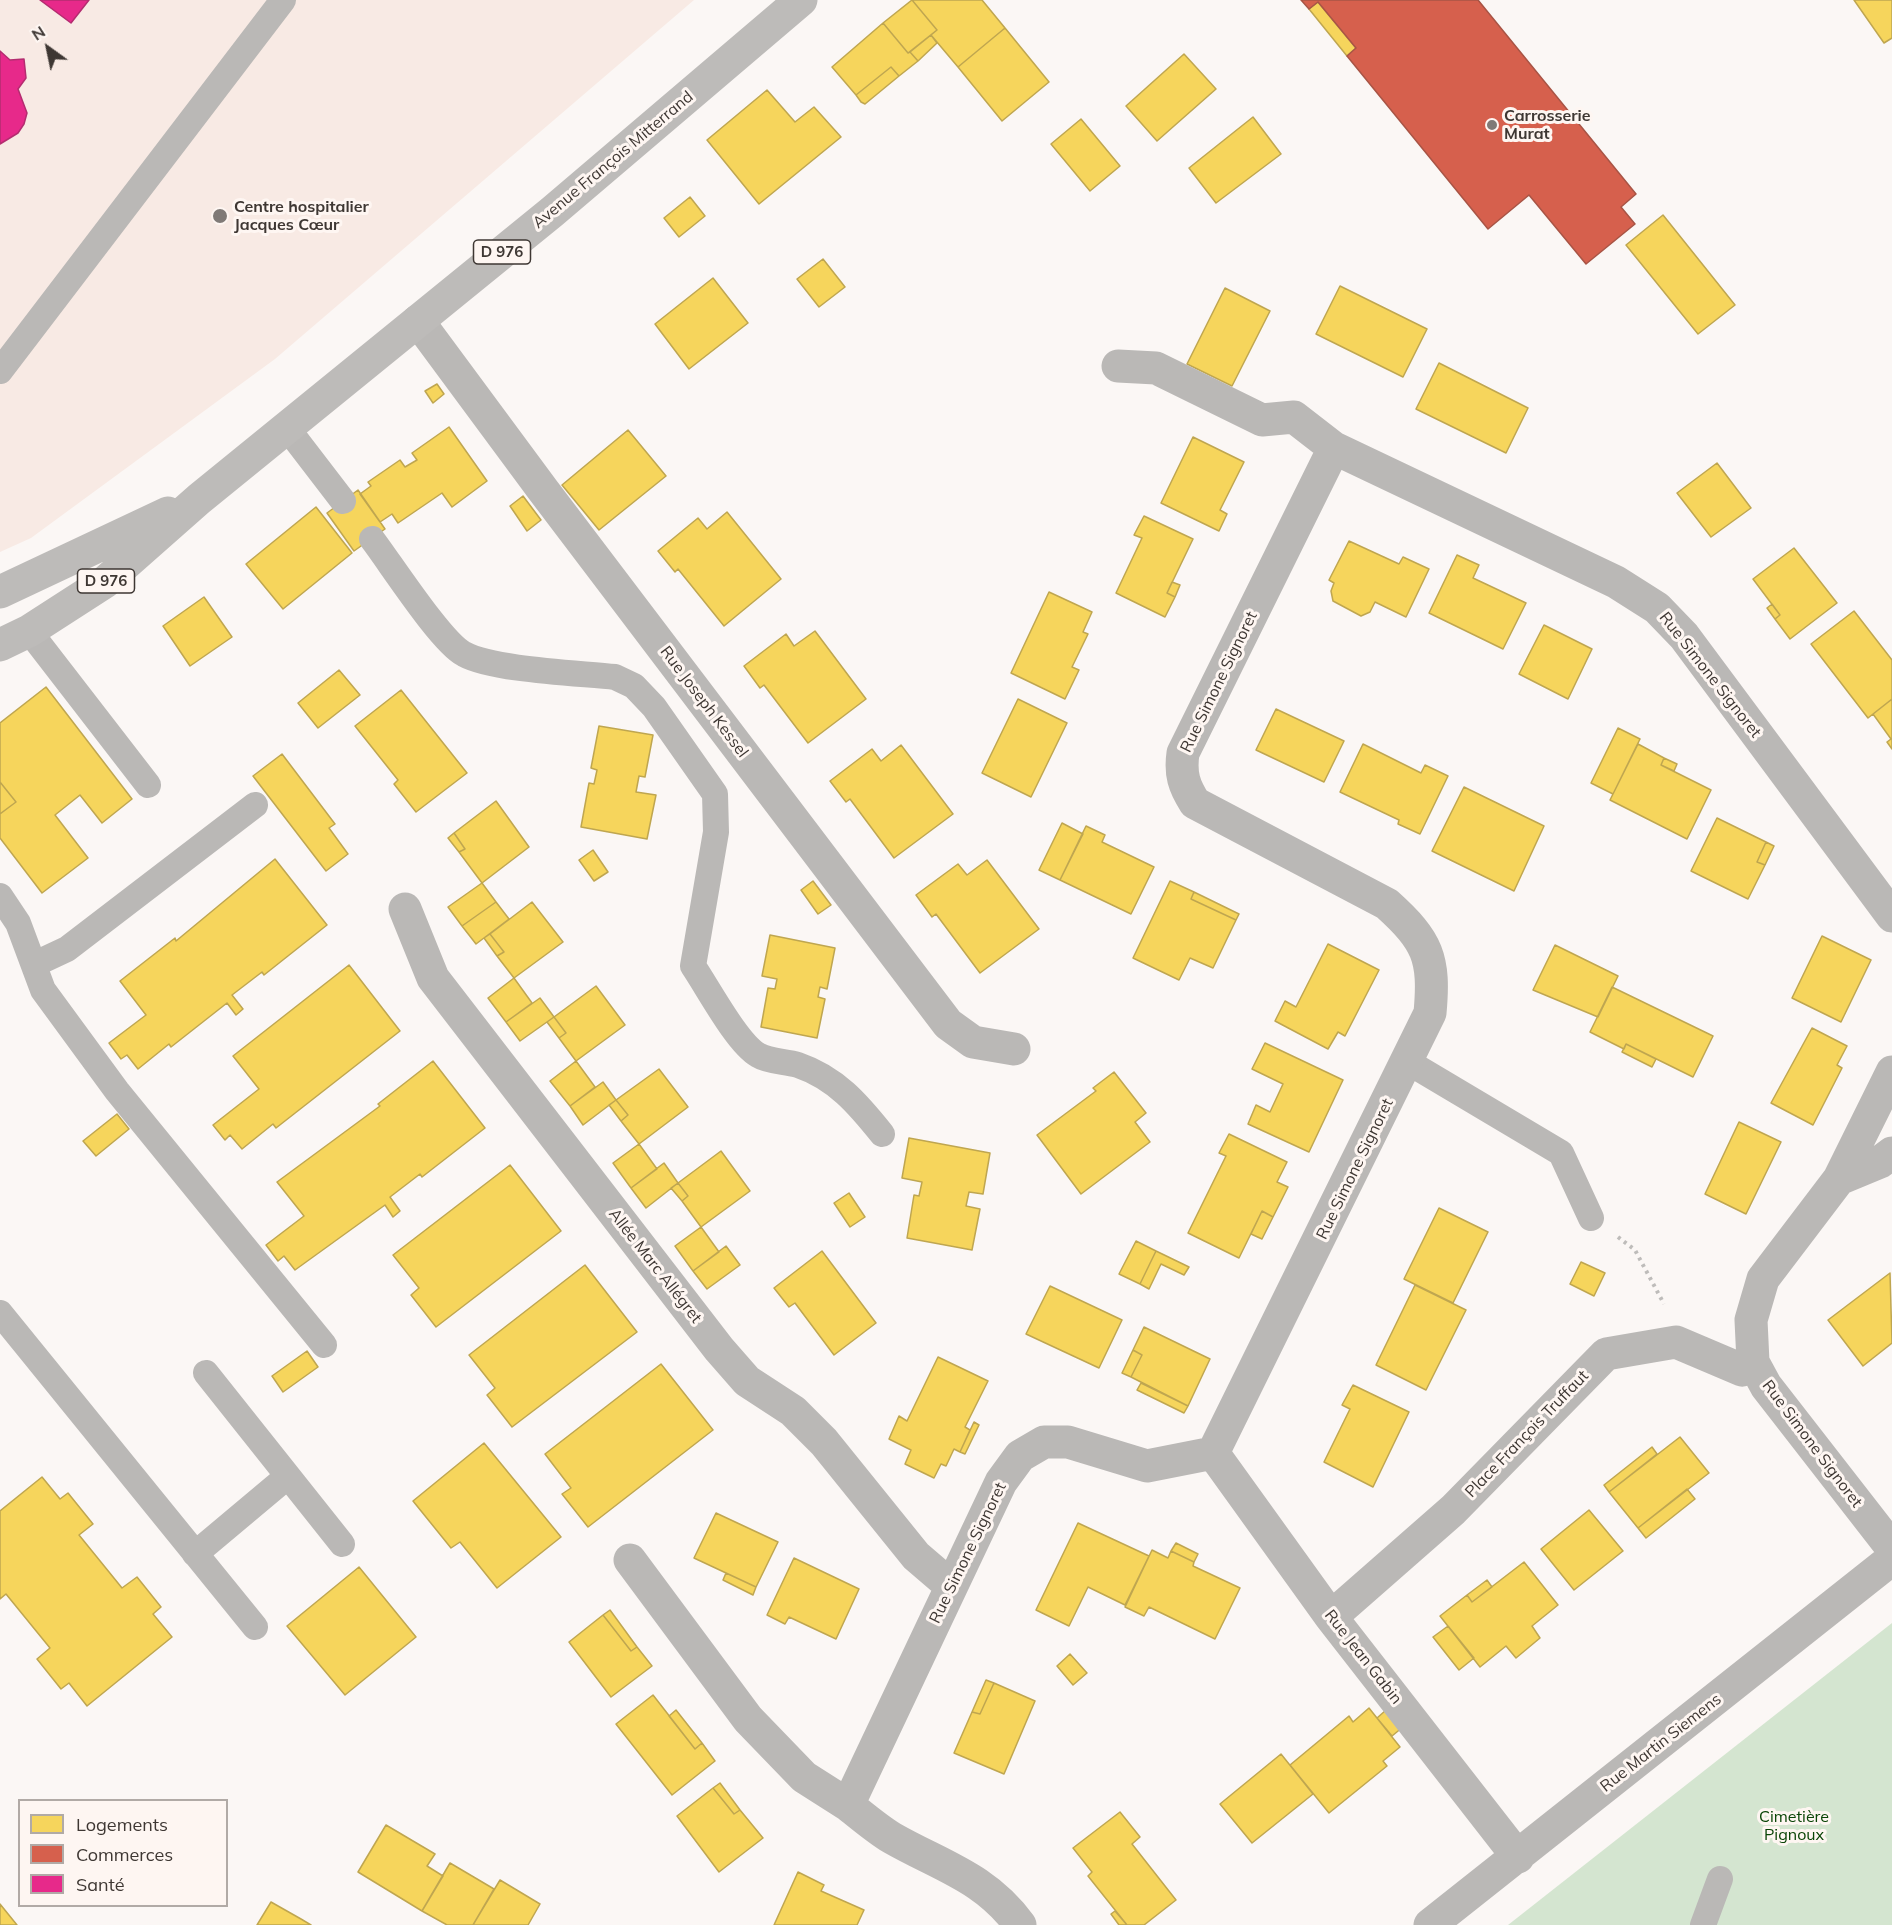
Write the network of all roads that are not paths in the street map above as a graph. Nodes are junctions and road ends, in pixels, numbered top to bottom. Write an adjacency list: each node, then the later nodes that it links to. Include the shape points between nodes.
1 (284, 0): 5 (lane)
2 (801, 0): 3 (main road, Avenue François Mitterrand / D 976)
3 (418, 321): 6 (main road, Avenue François Mitterrand / D 976); 20 (street, Rue Joseph Kessel, via 948,1024 973,1042)
4 (1118, 366): 7 (street, Rue Simone Signoret, via 1156,368 1262,420 1294,417)
5 (0, 371)
6 (287, 428): 8 (main road, Avenue François Mitterrand / D 976); 9 (lane)
7 (1334, 448): 18 (street, Rue Simone Signoret, via 1616,582 1657,608 1684,636); 21 (street, Rue Simone Signoret, via 1183,753 1180,770 1195,803 1387,904 1410,925 1427,951 1433,979 1430,1013)
8 (199, 499): 11 (main road, Avenue François Mitterrand / D 976); 12 (main road, Avenue François Mitterrand / D 976, via 105,582)
9 (343, 501)
10 (372, 539): 23 (lane, via 446,638 463,654 484,662 615,677 634,686 654,707 715,794 716,832 693,966 744,1043 759,1056 798,1065 827,1078 853,1098)
11 (0, 592)
12 (29, 631): 13 (main road, Avenue François Mitterrand / D 976); 14 (lane)
13 (0, 645)
14 (148, 785)
15 (255, 805): 19 (lane, via 67,950)
16 (0, 896): 19 (lane, via 18,923)
17 (405, 909): 38 (street, Allée Marc Allégret, via 432,978 719,1349 747,1381 793,1411 824,1442 916,1556)
18 (1892, 916)
19 (35, 964): 28 (lane, via 43,990 117,1091)
20 (1014, 1049)
21 (1408, 1062): 26 (lane, via 1561,1153); 31 (street, Rue Simone Signoret)
22 (1892, 1072): 25 (street, Rue Simone Signoret)
23 (882, 1134)
24 (1892, 1153): 25 (street)
25 (1839, 1179): 29 (street, Rue Simone Signoret, via 1763,1279 1751,1320)
26 (1591, 1218)
27 (0, 1313): 35 (lane)
28 (324, 1345)
29 (1753, 1362): 34 (street, Rue Simone Signoret, via 1766,1386); 39 (street, Place François Truffaut, via 1742,1370 1676,1342 1606,1354 1453,1510)
30 (206, 1373): 32 (lane)
31 (1213, 1453): 38 (street, Rue Simone Signoret, via 1147,1466 1068,1442 1044,1442 1020,1456 1001,1482); 39 (street, Rue Jean Gabin)
32 (288, 1476): 33 (lane); 35 (lane)
33 (342, 1544)
34 (1892, 1548)
35 (195, 1554): 40 (lane)
36 (1892, 1559): 42 (street, Rue Martin Siemens)
37 (630, 1560): 41 (street, via 748,1719 804,1777)
38 (951, 1586): 41 (street, Rue Simone Signoret)
39 (1331, 1617): 42 (street, Rue Jean Gabin)
40 (255, 1627)
41 (848, 1805): 44 (street, via 890,1837 977,1881)
42 (1518, 1857): 45 (street, Rue Martin Siemens)
43 (1720, 1879): 46 (lane)
44 (1020, 1925)
45 (1430, 1925)
46 (1703, 1925)

